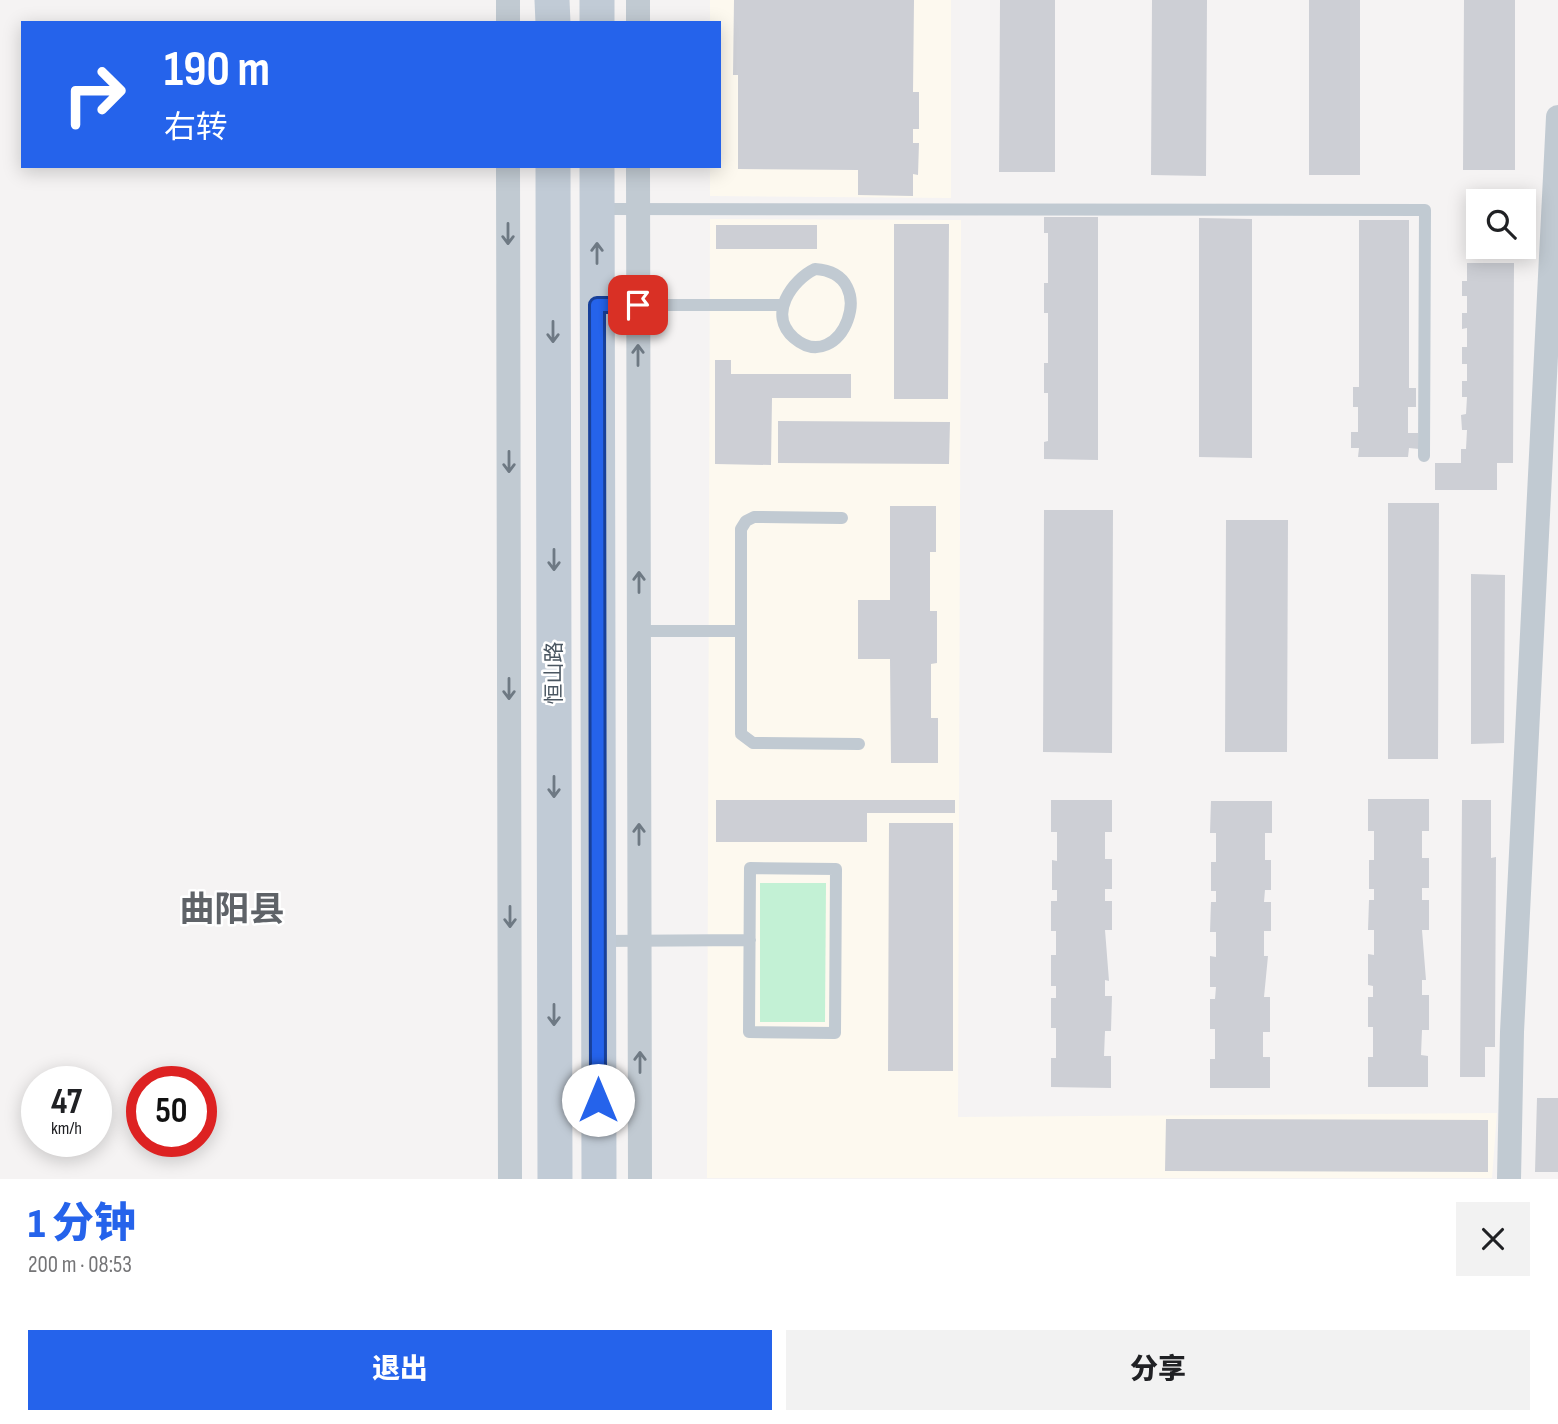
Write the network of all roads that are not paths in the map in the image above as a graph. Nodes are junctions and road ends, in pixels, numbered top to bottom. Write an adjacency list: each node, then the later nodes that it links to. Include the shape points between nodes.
1 (508, 0): 5 (street)
2 (552, 0): 6 (main road)
3 (597, 0): 7 (main road)
4 (638, 0): 8 (street)
5 (508, 21)
6 (552, 21)
7 (597, 21)
8 (638, 21)
9 (1558, 117): 31 (street, via 1512,1031)
10 (508, 168): 27 (street, one-way to 27)
11 (553, 168): 28 (main road, 恒山路, one-way to 28)
12 (597, 168): 14 (main road, 恒山路)
13 (638, 168): 15 (street)
14 (597, 209): 15 (lane); 16 (main road, 恒山路, one-way to 14)
15 (638, 209): 17 (street); 19 (lane, via 1425,210)
16 (597, 305): 17 (lane); 25 (main road, 恒山路)
17 (638, 305): 18 (lane); 21 (street, one-way to 17)
18 (783, 305): 18 (lane, via 800,276 815,269 839,278 852,308 838,337 824,345 793,337)
19 (1424, 456)
20 (842, 518): 22 (lane, via 754,517 746,521 741,529)
21 (639, 631): 22 (lane); 26 (street, one-way to 21)
22 (741, 631): 23 (lane, via 744,739 753,743)
23 (859, 744)
24 (750, 940): 24 (lane, via 749,1032 835,1033 836,869 750,868); 26 (lane)
25 (598, 941): 26 (lane); 29 (main road, 恒山路)
26 (640, 942): 30 (street, one-way to 26)
27 (510, 1179)
28 (555, 1179)
29 (599, 1179)
30 (640, 1179)
31 (1509, 1179)

